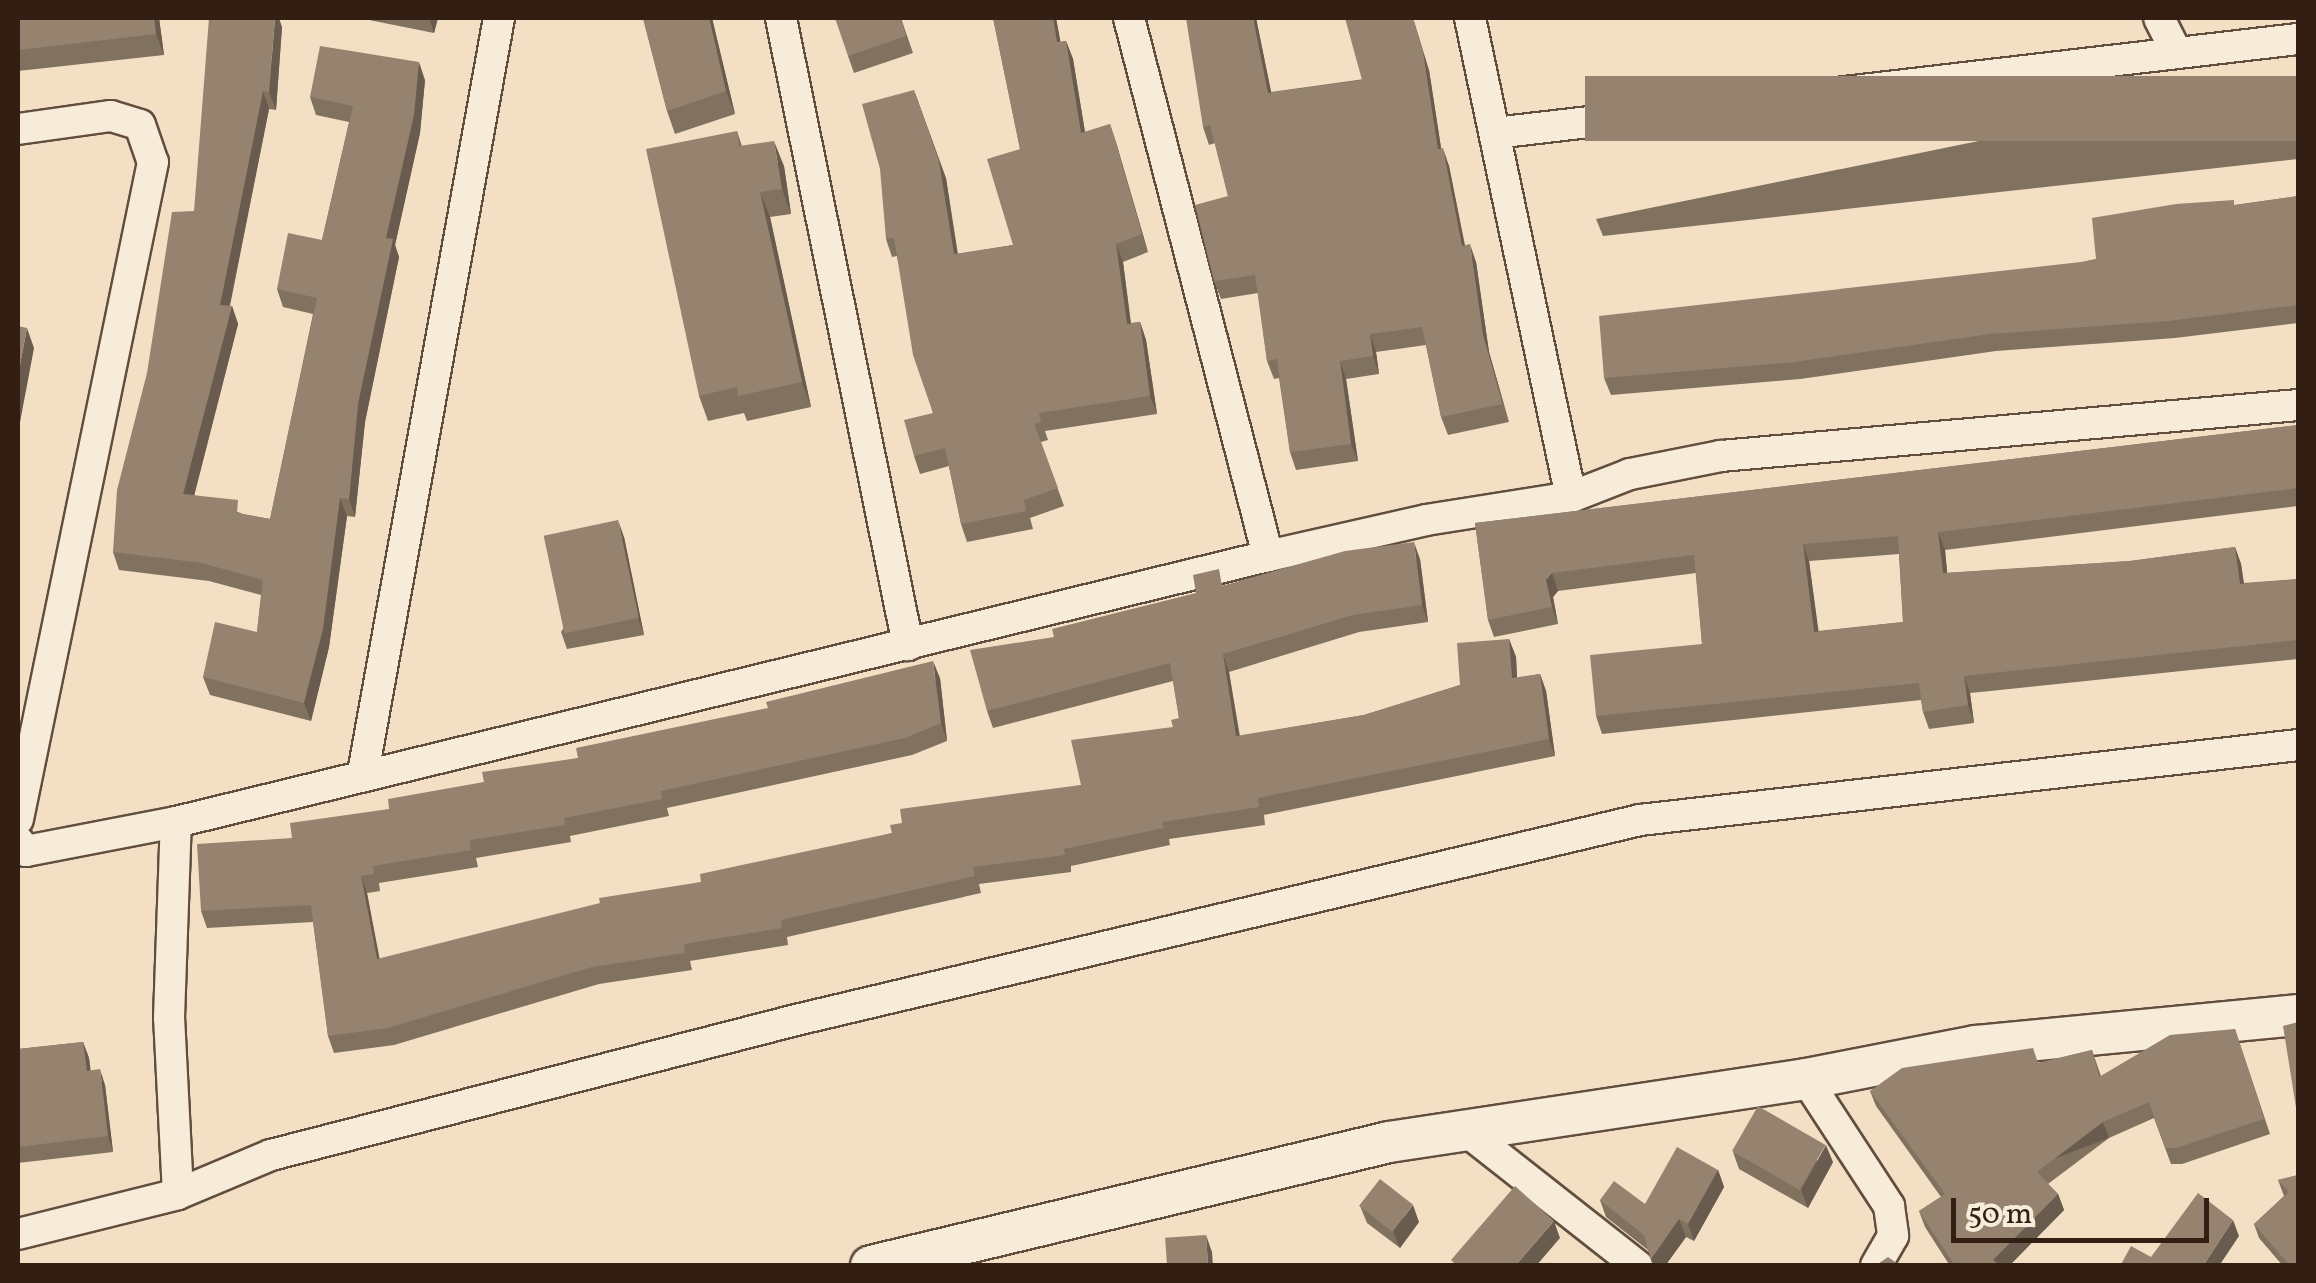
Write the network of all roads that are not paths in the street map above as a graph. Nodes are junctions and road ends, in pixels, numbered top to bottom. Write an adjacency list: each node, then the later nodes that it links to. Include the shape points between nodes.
1 (500, 18): 15 (street)
2 (781, 18): 13 (street)
3 (1129, 18): 12 (street)
4 (1470, 18): 9 (street)
5 (2159, 18): 7 (street)
6 (2298, 39): 7 (street)
7 (2175, 50): 9 (street)
8 (18, 129): 16 (street, via 110,116 140,126 153,162)
9 (1495, 133): 11 (street)
10 (2298, 405): 11 (street, via 1721,456 1630,474)
11 (1571, 497): 12 (street, via 1426,520)
12 (1268, 556): 13 (street)
13 (908, 645): 15 (street)
14 (2298, 745): 22 (street, via 1640,820 758,1029 271,1155)
15 (363, 772): 17 (street)
16 (18, 819)
17 (176, 822): 18 (street, via 26,851); 22 (street, via 169,1018)
18 (18, 840)
19 (2298, 1015): 20 (street, via 1976,1046)
20 (1806, 1079): 21 (street); 26 (street, via 1890,1206 1892,1236)
21 (1464, 1130): 24 (street, via 1389,1142); 25 (street)
22 (178, 1194): 23 (street)
23 (18, 1234)
24 (871, 1266)
25 (1638, 1266)
26 (1876, 1266)

